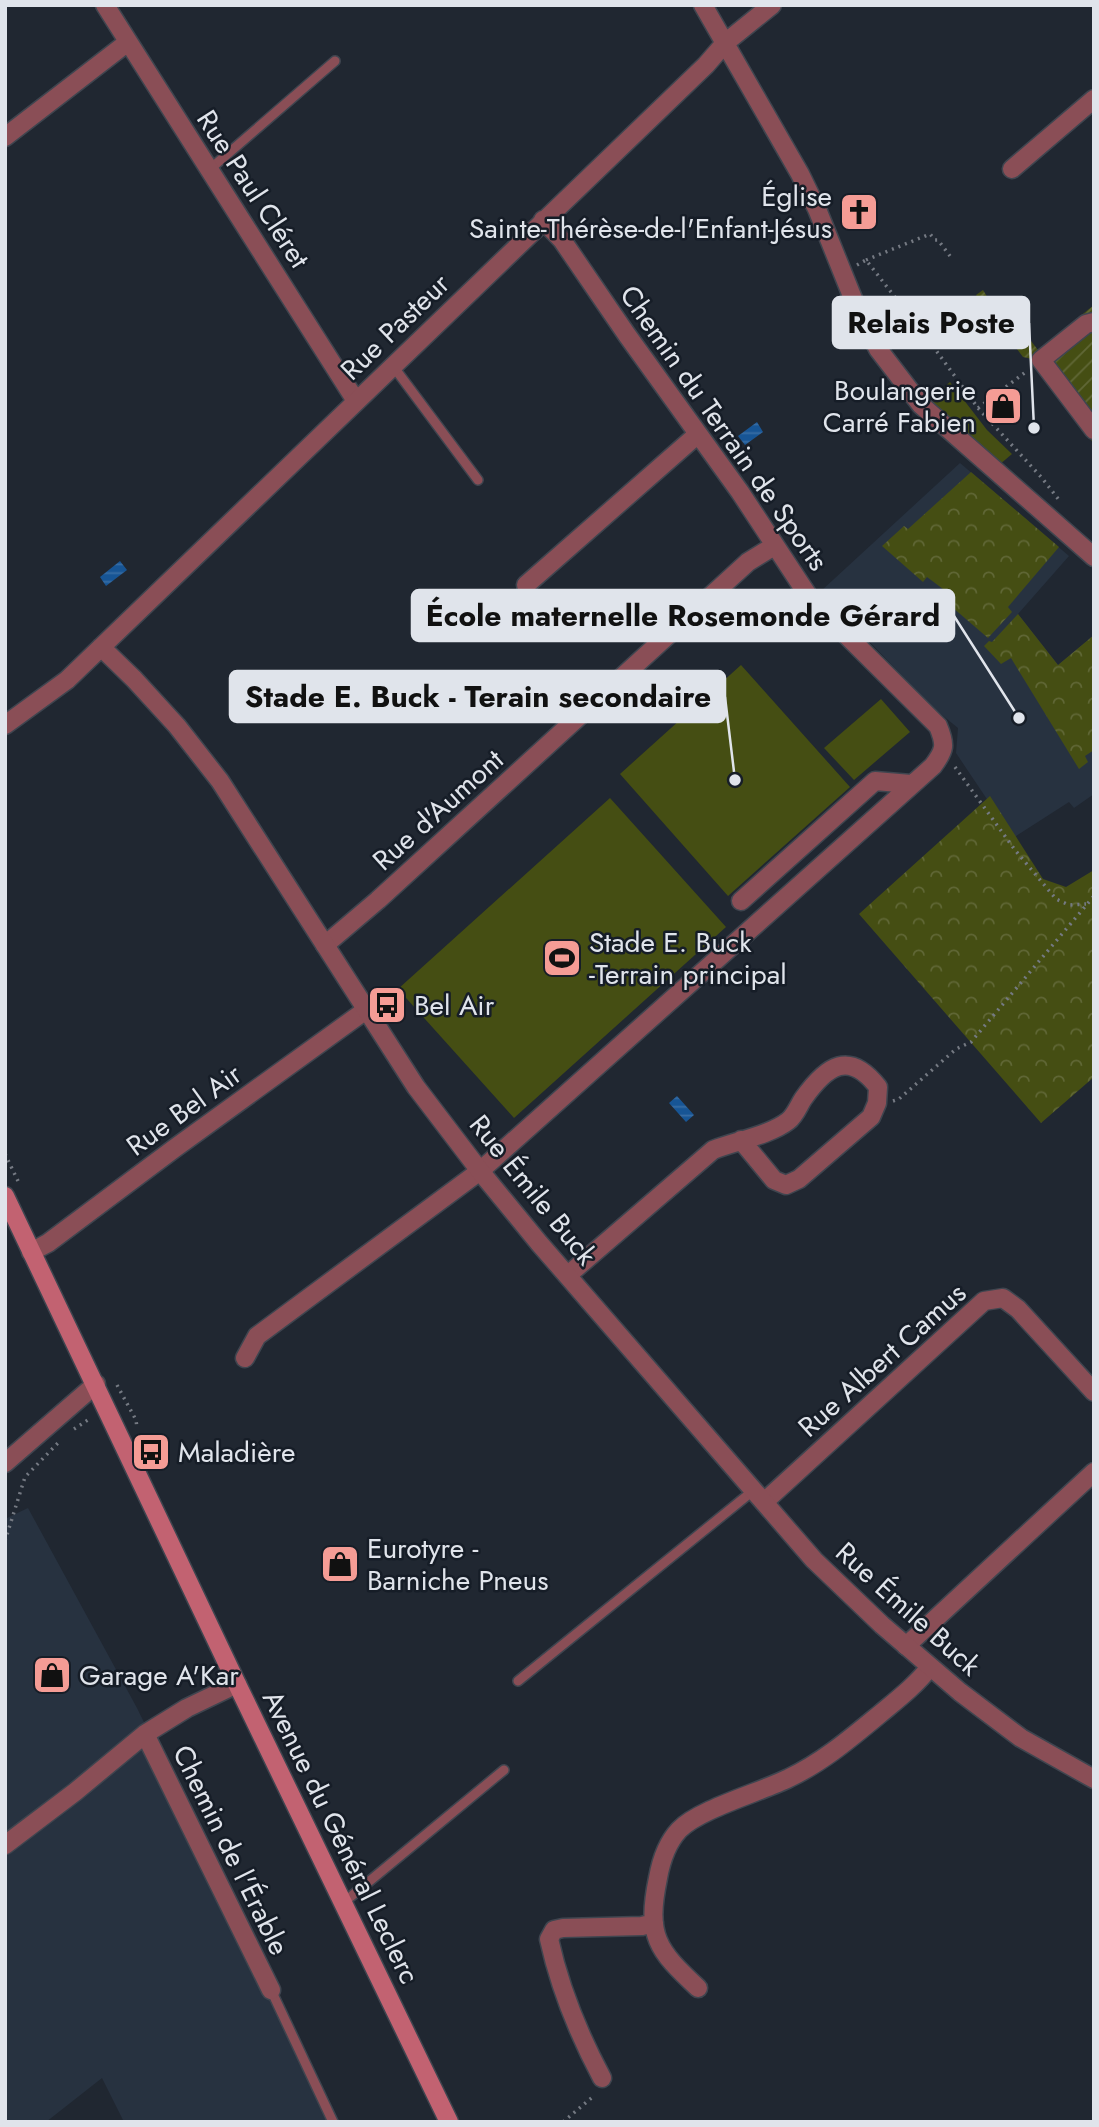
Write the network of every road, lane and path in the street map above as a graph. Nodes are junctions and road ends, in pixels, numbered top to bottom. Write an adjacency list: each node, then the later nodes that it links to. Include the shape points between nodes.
1 (105, 5): 4 (street, Rue Paul Cléret)
2 (704, 5): 5 (street)
3 (772, 5): 5 (street, Rue Pasteur)
4 (128, 42): 8 (street); 10 (street, Rue Paul Cléret)
5 (725, 43): 11 (street, Rue Pasteur); 25 (street, via 800,174 856,306 905,386)
6 (335, 61): 10 (lane)
7 (1094, 99): 9 (street)
8 (5, 137)
9 (1012, 169)
10 (209, 170): 18 (street, Rue Paul Cléret)
11 (543, 220): 17 (street, Rue Pasteur); 21 (street, Chemin du Terrain de Sports, via 562,240)
12 (950, 256): 13 (path, via 930,234)
13 (866, 260): 14 (path); 19 (path)
14 (850, 266)
15 (1094, 323): 16 (street, via 1086,324)
16 (1041, 360): 19 (path); 20 (street)
17 (393, 366): 18 (street, Rue Pasteur); 22 (lane)
18 (356, 401): 27 (street, Rue Pasteur)
19 (978, 408): 23 (path)
20 (1094, 431)
21 (698, 434): 24 (street, Chemin du Terrain de Sports); 26 (street)
22 (478, 480)
23 (1065, 507)
24 (774, 546): 29 (street, Chemin du Terrain de Sports, via 811,600 937,726); 34 (street, Rue d'Aumont, via 748,562)
25 (1094, 557)
26 (526, 585)
27 (101, 647): 28 (street, via 67,680); 34 (street, Rue Émile Buck, via 177,726 220,781)
28 (5, 724)
29 (943, 753): 30 (street); 33 (path, via 1056,899 1069,905)
30 (912, 784): 32 (street, via 875,781); 38 (street)
31 (1094, 896): 33 (path)
32 (741, 901)
33 (1086, 904): 36 (path, via 971,1042 956,1049 899,1099)
34 (325, 945): 35 (street, Rue Émile Buck)
35 (366, 1010): 38 (street, Rue Émile Buck, via 416,1087); 40 (street, Rue Bel Air)
36 (877, 1103): 37 (street, via 871,1117 786,1185 774,1180); 37 (street, via 878,1087 867,1074 856,1066 840,1066 824,1074 790,1120)
37 (741, 1140): 41 (street, via 713,1150)
38 (480, 1171): 41 (street, Rue Émile Buck); 42 (street, via 257,1336)
39 (5, 1196): 40 (main road, Avenue du Général Leclerc)
40 (32, 1252): 43 (main road, Avenue du Général Leclerc)
41 (568, 1275): 51 (street, Rue Émile Buck)
42 (245, 1358)
43 (96, 1384): 46 (main road, Avenue du Général Leclerc); 49 (street)
44 (1094, 1392): 51 (street, Rue Albert Camus, via 1018,1309 1003,1298 984,1301)
45 (125, 1398): 46 (path)
46 (106, 1408): 47 (path); 56 (main road, Avenue du Général Leclerc)
47 (68, 1434)
48 (61, 1440): 52 (path, via 25,1477)
49 (5, 1463)
50 (1094, 1472): 53 (street)
51 (759, 1496): 53 (street, Rue Émile Buck, via 814,1560); 55 (lane)
52 (5, 1541)
53 (906, 1646): 54 (street, Rue Émile Buck)
54 (930, 1667): 59 (street, Rue Émile Buck, via 1020,1738); 62 (street, via 841,1746 791,1778 699,1816 680,1830 662,1858 653,1902)
55 (518, 1681)
56 (237, 1684): 57 (street); 61 (main road, Avenue du Général Leclerc)
57 (145, 1734): 60 (street); 64 (street, Chemin de l'Érable)
58 (504, 1770): 61 (lane)
59 (1094, 1779)
60 (5, 1845)
61 (343, 1903): 67 (main road, Avenue du Général Leclerc)
62 (654, 1923): 63 (street, via 654,1933 669,1962); 65 (street, via 563,1928 554,1930 549,1939 572,2017)
63 (698, 1989)
64 (271, 1990): 66 (lane)
65 (602, 2078): 68 (path, via 599,2092)
66 (333, 2122)
67 (449, 2122)
68 (563, 2122)

